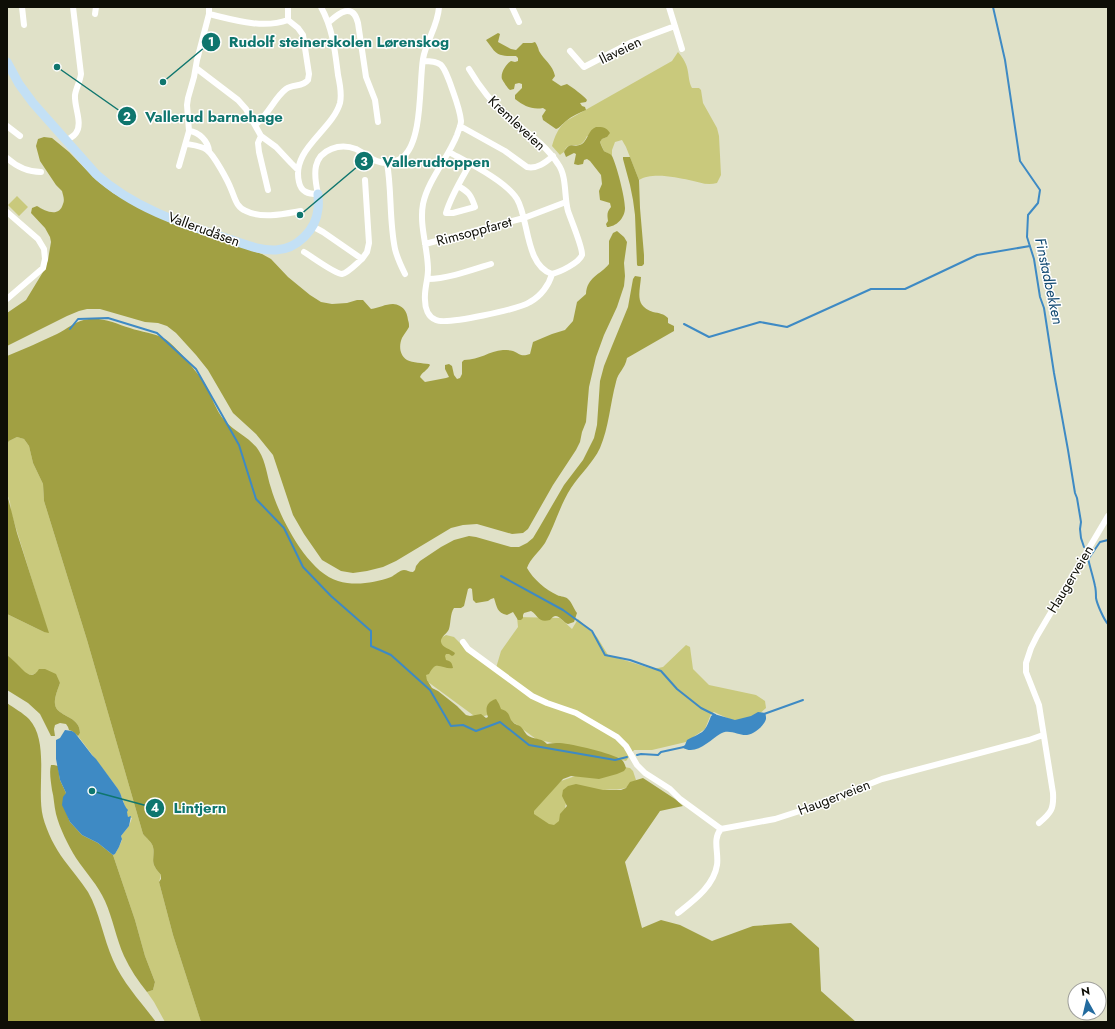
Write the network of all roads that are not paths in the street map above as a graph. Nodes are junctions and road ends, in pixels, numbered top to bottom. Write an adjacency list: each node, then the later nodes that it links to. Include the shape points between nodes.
1 (22, 7): 13 (street)
2 (72, 7): 28 (street, via 81,74 75,97 78,129)
3 (209, 7): 9 (street)
4 (288, 7): 10 (street)
5 (321, 7): 11 (street)
6 (439, 7): 17 (street)
7 (512, 7): 12 (street)
8 (670, 7): 14 (street)
9 (209, 14): 10 (street, via 250,23 278,23); 19 (street)
10 (288, 20): 22 (street, via 301,31 304,38 308,80 304,84 286,89)
11 (329, 22): 21 (street, via 344,11 356,16 366,77 375,100); 37 (street, via 335,48 340,102 334,114 304,153)
12 (519, 22)
13 (24, 25)
14 (675, 26): 15 (street); 16 (street, Ilaveien, via 632,42 584,67)
15 (682, 48)
16 (570, 51)
17 (423, 61): 24 (street, via 438,62 443,68 458,108); 34 (street, via 420,105 412,141 403,157)
18 (7, 62): 28 (street, Vallerudåsen, via 25,93)
19 (196, 68): 22 (street, via 238,100); 25 (street, via 187,105)
20 (469, 68): 32 (street, Kremleveien, via 495,104)
21 (378, 122)
22 (255, 125): 27 (street)
23 (7, 126): 26 (street)
24 (460, 126): 31 (street); 32 (street, Kremleveien, via 527,167 540,165)
25 (189, 131): 29 (street); 30 (street, via 206,141)
26 (20, 136)
27 (261, 136): 37 (street); 41 (street, via 258,142 259,152)
28 (66, 141): 47 (street, Vallerudåsen, via 96,174 115,189 142,205 190,226 255,248 276,250 298,243)
29 (187, 144): 30 (street); 36 (street)
30 (209, 151): 44 (street, via 229,185 236,203 242,209 261,215)
31 (449, 152): 35 (street, Rimsoppfaret); 48 (street, via 424,201 422,221)
32 (553, 156): 43 (street, Kremleveien, via 561,167)
33 (7, 158): 38 (street, via 31,172)
34 (387, 163): 42 (street, Vallerudåsen, via 376,161 348,147 340,146 329,150 319,159 316,168); 52 (street, via 394,245)
35 (470, 164): 40 (street, Rimsoppfaret); 46 (street, Rimsoppfaret, via 495,179 512,194)
36 (180, 166)
37 (298, 170): 42 (street, via 303,190)
38 (41, 172)
39 (365, 180): 50 (street, via 369,243)
40 (458, 186): 40 (street, Rimsoppfaret, via 452,196 446,213 475,207 470,194)
41 (268, 190)
42 (318, 194): 47 (street, Vallerudåsen, via 318,210)
43 (566, 202): 46 (street, Rimsoppfaret); 53 (street, Kremleveien, via 582,253 576,262)
44 (301, 211)
45 (7, 212): 55 (street, via 38,239 44,249 45,259 43,268)
46 (524, 218): 48 (street, Rimsoppfaret); 53 (street, Rimsoppfaret, via 535,257 541,267)
47 (312, 226): 50 (street)
48 (425, 244): 54 (street)
49 (304, 252): 50 (street, via 341,274)
50 (362, 259)
51 (491, 264): 54 (street)
52 (405, 274)
53 (552, 274): 54 (street, via 542,292 526,305 447,321 437,321 428,313 425,300)
54 (428, 279)
55 (7, 299)
56 (1108, 516): 58 (street, Haugerveien, via 1037,636 1026,663 1026,672 1039,705)
57 (463, 642): 60 (street, via 468,649 532,696 576,713 617,737 645,773)
58 (1043, 735): 59 (street, Haugerveien, via 1054,802 1052,810); 60 (street, Haugerveien, via 882,779 776,819)
59 (1039, 823)
60 (721, 829): 61 (street, via 716,838 717,866 712,879 697,898)
61 (678, 913)

